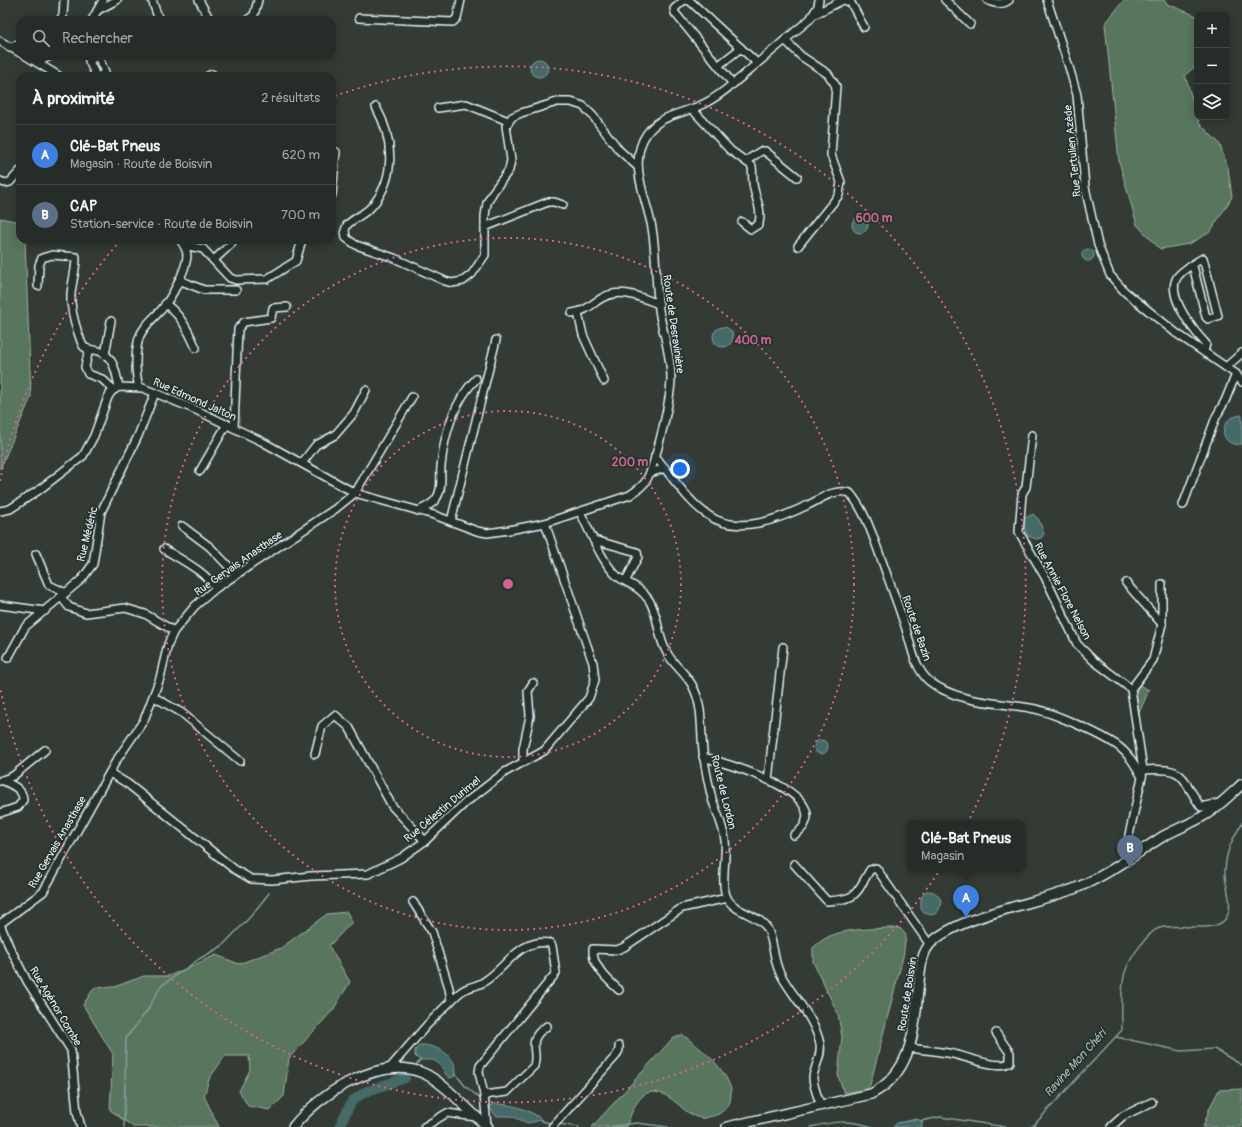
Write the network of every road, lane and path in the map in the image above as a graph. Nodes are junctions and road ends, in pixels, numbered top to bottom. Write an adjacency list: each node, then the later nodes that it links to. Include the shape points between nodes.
1 (64, 0): 17 (street)
2 (103, 0): 15 (street)
3 (116, 0): 15 (street)
4 (152, 0): 19 (street)
5 (199, 0): 20 (street)
6 (258, 0): 21 (street)
7 (461, 0): 22 (street, via 457,18 452,22)
8 (685, 0): 29 (street, via 690,1); 37 (street, via 674,9 675,14)
9 (818, 0): 16 (street, Route de Desravinière)
10 (844, 0): 16 (street); 24 (street, via 851,3)
11 (945, 0): 23 (street)
12 (987, 0): 13 (street, via 1002,3)
13 (1009, 0)
14 (1047, 0): 71 (street, Rue Tertulien Azède, via 1077,95 1085,188 1098,245 1110,275 1124,292)
15 (97, 10): 18 (street)
16 (813, 15): 25 (street, Route de Desravinière)
17 (62, 16)
18 (94, 16)
19 (158, 16)
20 (208, 16)
21 (253, 16)
22 (360, 18)
23 (970, 24)
24 (864, 27)
25 (785, 40): 36 (street, Route de Desravinière); 58 (street, via 801,56 828,74 836,86 831,155 841,189)
26 (0, 41): 28 (street)
27 (16, 45): 28 (street)
28 (10, 48): 30 (street)
29 (741, 48): 36 (street); 37 (street)
30 (16, 51)
31 (34, 60): 35 (street)
32 (42, 60): 35 (street)
33 (93, 60): 39 (street, via 90,62)
34 (100, 60): 40 (street)
35 (38, 62): 38 (street)
36 (757, 63): 41 (street, Route de Desravinière)
37 (719, 65): 41 (street)
38 (53, 72)
39 (94, 72)
40 (105, 72)
41 (733, 84): 44 (street, Route de Desravinière, via 710,101)
42 (376, 107): 53 (street, via 388,136 391,162 389,172 372,206 347,225 346,238 356,245 394,258 445,281 457,283 472,274 481,264 485,255)
43 (438, 108): 45 (street, via 466,104)
44 (692, 109): 46 (street, via 730,150); 47 (street, Route de Desravinière, via 670,115 649,130 639,153)
45 (508, 121): 47 (street, via 521,113 557,102 571,102 583,106 619,150); 53 (street, via 506,126 511,160 509,170 487,203)
46 (746, 161): 49 (street, via 765,151); 52 (street, via 752,166 760,218 759,224 751,229)
47 (638, 167): 65 (street, Route de Desravinière, via 652,227)
48 (16, 175): 50 (street, via 10,182)
49 (798, 177)
50 (0, 181)
51 (563, 205): 53 (street, via 548,202)
52 (742, 222)
53 (485, 227)
54 (183, 244): 61 (street, via 187,256)
55 (188, 244): 59 (street, via 203,249)
56 (231, 244): 59 (street)
57 (301, 244): 59 (street, via 296,261 267,279 230,278)
58 (798, 246)
59 (214, 260)
60 (1193, 266): 60 (street, via 1206,317 1208,319 1218,316 1204,259); 71 (street, via 1178,276 1175,283 1176,296 1194,332 1206,344)
61 (180, 280): 63 (street, via 204,290); 64 (street)
62 (38, 286): 70 (street, via 39,264 42,258 52,255 76,257 71,293 72,314 83,346)
63 (236, 290)
64 (165, 304): 69 (street, via 177,314); 79 (street, via 144,328 140,337 137,349)
65 (659, 304): 77 (street, via 619,292 575,313); 87 (street, Route de Desravinière, via 671,378)
66 (287, 307): 85 (street, via 274,308 271,318 244,322 238,329)
67 (111, 321): 73 (street)
68 (496, 340): 97 (street)
69 (196, 348)
70 (89, 349): 73 (street); 80 (street, via 85,367 88,374)
71 (1204, 352): 74 (street, Rue Tertulien Azède)
72 (1242, 353): 74 (street)
73 (105, 355): 80 (street, via 113,363)
74 (1226, 367): 75 (street, Rue Tertulien Azède)
75 (1236, 374): 78 (street, Rue Tertulien Azède); 93 (street, via 1214,423)
76 (476, 379): 95 (street, via 461,396 446,434 437,497)
77 (604, 381)
78 (1242, 382)
79 (139, 387): 80 (street, Rue Edmond Jalton); 82 (street, Rue Edmond Jalton)
80 (116, 388): 94 (street, via 104,405 94,436 83,456 10,509)
81 (366, 390): 88 (street, via 354,413 335,435 316,445)
82 (155, 393): 84 (street, Rue Edmond Jalton); 108 (street, Rue Médéric, via 102,512 93,564 82,579)
83 (412, 396): 92 (street, Rue Gervais Anasthase)
84 (227, 424): 85 (street, Rue Edmond Jalton); 90 (street)
85 (234, 428): 88 (street, Rue Edmond Jalton)
86 (1032, 435): 116 (street, Rue Annie Flore Nelson, via 1026,487 1022,494 1019,532 1045,576 1076,644)
87 (655, 456): 89 (street, Route de Bazin); 91 (street, Route de Desravinière)
88 (302, 463): 92 (street, Rue Edmond Jalton)
89 (665, 468): 91 (street); 124 (street, Route de Bazin, via 704,513 729,524 743,525 773,519 836,492 850,492 861,508 922,674 940,688 965,697 997,705 1045,711 1119,746)
90 (200, 471)
91 (650, 472): 96 (street, Route de Desravinière, via 643,485 630,495)
92 (355, 492): 95 (street, Route de Desravinière); 103 (street, Rue Gervais Anasthase, via 335,509)
93 (1183, 505)
94 (0, 510)
95 (418, 511): 97 (street, Route de Desravinière)
96 (580, 512): 98 (street, Route de Desravinière); 100 (street, Route de Lordon)
97 (451, 521): 98 (street, Route de Desravinière, via 487,533)
98 (545, 523): 122 (street, Rue Célestin Durimel, via 593,663 595,680 589,698 544,751)
99 (182, 526): 103 (street, via 210,547)
100 (594, 540): 104 (street, Route de Lordon, via 612,571); 104 (street, via 637,552 638,557)
101 (164, 549): 107 (street, via 191,565)
102 (36, 554): 108 (street, via 49,585)
103 (237, 575): 107 (street, Rue Gervais Anasthase)
104 (626, 580): 120 (street, Route de Lordon, via 637,586 650,601 665,650 694,688 700,706)
105 (1126, 583): 111 (street)
106 (1162, 584): 111 (street)
107 (216, 588): 112 (street, Rue Gervais Anasthase, via 195,606)
108 (64, 595): 110 (street, Rue Médéric); 112 (street, via 69,607 86,613 124,608 145,614)
109 (0, 605): 110 (street)
110 (45, 611): 114 (street, Rue Médéric, via 25,627)
111 (1162, 624): 116 (street, via 1153,660)
112 (174, 631): 117 (street, Rue Gervais Anasthase)
113 (783, 647): 126 (street)
114 (8, 658)
115 (533, 683): 122 (street, via 528,691 530,716)
116 (1131, 689): 124 (street)
117 (154, 697): 121 (street, via 182,713); 123 (street, Rue Gervais Anasthase, via 144,720)
118 (45, 750): 125 (street, via 13,776)
119 (315, 754): 131 (street, via 322,726 335,715 349,727 392,806)
120 (703, 757): 126 (street, via 736,766); 134 (street, Route de Lordon, via 712,799 722,824)
121 (240, 761)
122 (523, 762): 131 (street, Rue Célestin Durimel, via 505,772 465,803)
123 (110, 773): 131 (street, Rue Célestin Durimel, via 128,784 234,869 251,879 368,874 400,858); 136 (street, Rue Gervais Anasthase, via 43,892)
124 (1142, 773): 128 (street, via 1160,769 1173,771 1185,779 1201,807); 132 (street)
125 (1, 780): 129 (street, via 19,789 23,800 18,807)
126 (768, 780): 130 (street, via 798,797 805,808 803,827)
127 (1242, 784): 128 (main road, Route de Boisvin)
128 (1220, 803): 132 (main road, Route de Boisvin, via 1204,816 1174,830)
129 (0, 814)
130 (794, 835)
131 (425, 841)
132 (1126, 860): 137 (main road, Route de Boisvin, via 1076,888 967,923 946,932)
133 (794, 864): 137 (street, via 827,901 853,897 870,870 876,868)
134 (727, 898): 138 (street, via 682,908 617,950 593,950 592,954 605,977); 147 (street, via 732,904 762,922 767,929 778,969 808,1014 820,1047 813,1078)
135 (413, 902): 139 (street, via 432,932)
136 (0, 924): 150 (street, Rue Agénor Combe, via 27,981 71,1050 77,1112)
137 (930, 945): 143 (main road, Route de Boisvin, via 922,957 913,1036)
138 (619, 990)
139 (451, 1001): 144 (street); 145 (street, via 461,991 480,985 491,978 518,950 540,942 550,943 552,946 556,973 480,1066)
140 (547, 1026): 145 (street, via 540,1030 534,1041 534,1066 507,1092)
141 (996, 1033): 143 (street, via 1010,1053 1008,1064 998,1065)
142 (619, 1046): 153 (street, via 616,1056)
143 (909, 1048): 147 (main road, Route de Boisvin, via 903,1065 892,1080 881,1089 871,1094)
144 (388, 1070): 148 (main road, via 408,1069 438,1081); 151 (main road, via 358,1077 305,1112)
145 (484, 1095): 149 (street)
146 (1152, 1102): 155 (street, via 1123,1116)
147 (821, 1106): 154 (main road, Route de Boisvin)
148 (476, 1117): 149 (main road); 152 (street, via 447,1113)
149 (487, 1126)
150 (81, 1127)
151 (293, 1127)
152 (424, 1127)
153 (552, 1127)
154 (727, 1127)
155 (1111, 1127)

